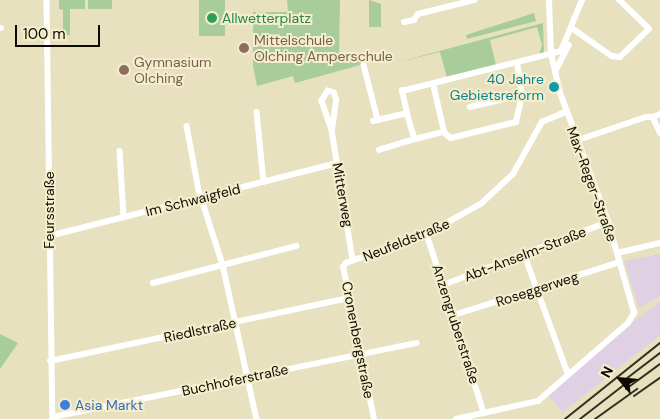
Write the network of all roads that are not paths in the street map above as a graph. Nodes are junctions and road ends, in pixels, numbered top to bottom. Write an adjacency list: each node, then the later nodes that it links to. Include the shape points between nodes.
1 (47, 0): 36 (street, Feursstraße)
2 (474, 0): 6 (street)
3 (549, 0): 10 (street, Max-Reger-Straße)
4 (582, 0): 8 (street)
5 (619, 0): 8 (street, via 649,29 620,57 612,56)
6 (459, 2): 7 (street, via 418,14 414,20)
7 (404, 22)
8 (572, 28): 9 (street)
9 (569, 38): 10 (street, via 565,47); 13 (street, via 567,51)
10 (551, 55): 11 (street); 13 (street, Max-Reger-Straße)
11 (517, 63): 14 (street); 15 (street)
12 (364, 65): 19 (street, via 376,120)
13 (554, 72): 18 (street, Max-Reger-Straße)
14 (433, 84): 19 (street, via 402,91); 24 (street)
15 (522, 95): 16 (street); 24 (street, via 516,122 451,138)
16 (470, 107)
17 (257, 112): 31 (street)
18 (566, 112): 27 (street, Max-Reger-Straße); 35 (street, Neufeldstraße, via 542,122 522,161 498,191)
19 (407, 113): 26 (street)
20 (660, 114): 21 (street)
21 (653, 117): 25 (street); 27 (street)
22 (187, 126): 32 (street)
23 (332, 130): 23 (street, Mitterweg, via 336,100 334,93 328,91 322,101); 30 (street, Mitterweg)
24 (444, 132): 26 (street)
25 (660, 132)
26 (415, 139): 28 (street)
27 (578, 140): 34 (street, Max-Reger-Straße)
28 (379, 150)
29 (120, 151): 33 (street)
30 (337, 163): 31 (street, Im Schwaigfeld); 41 (street, Mitterweg)
31 (264, 182): 32 (street, Im Schwaigfeld)
32 (201, 198): 33 (street, Im Schwaigfeld); 44 (street)
33 (124, 218): 36 (street, Im Schwaigfeld)
34 (608, 222): 39 (street, Abt-Anselm-Straße); 40 (street, Max-Reger-Straße)
35 (427, 234): 41 (street, Neufeldstraße); 46 (street, Anzengruberstraße)
36 (49, 236): 53 (street, Feursstraße)
37 (660, 243): 40 (street)
38 (296, 246): 44 (street)
39 (524, 253): 46 (street, Abt-Anselm-Straße); 47 (street)
40 (617, 253): 43 (street, Max-Reger-Straße)
41 (353, 260): 42 (street, Neufeldstraße)
42 (346, 262): 48 (street, Cronenbergstraße, via 343,267)
43 (620, 262): 47 (street, Roseggerweg); 54 (street, Max-Reger-Straße, via 634,313 628,323)
44 (223, 265): 45 (street); 50 (street)
45 (153, 283)
46 (443, 285): 49 (street, Anzengruberstraße)
47 (537, 289): 49 (street, Roseggerweg); 54 (street)
48 (349, 298): 50 (street, Riedlstraße); 52 (street, Cronenbergstraße)
49 (454, 315): 56 (street, Anzengruberstraße)
50 (237, 322): 53 (street, Riedlstraße); 55 (street)
51 (418, 343): 52 (street, Buchhoferstraße)
52 (360, 354): 55 (street, Buchhoferstraße); 59 (street, Cronenbergstraße)
53 (50, 361): 57 (street, Feursstraße)
54 (568, 373): 56 (street, via 538,401)
55 (249, 378): 57 (street, Buchhoferstraße); 58 (street)
56 (484, 413): 60 (street)
57 (53, 418)
58 (257, 419)
59 (374, 419)
60 (456, 419)

